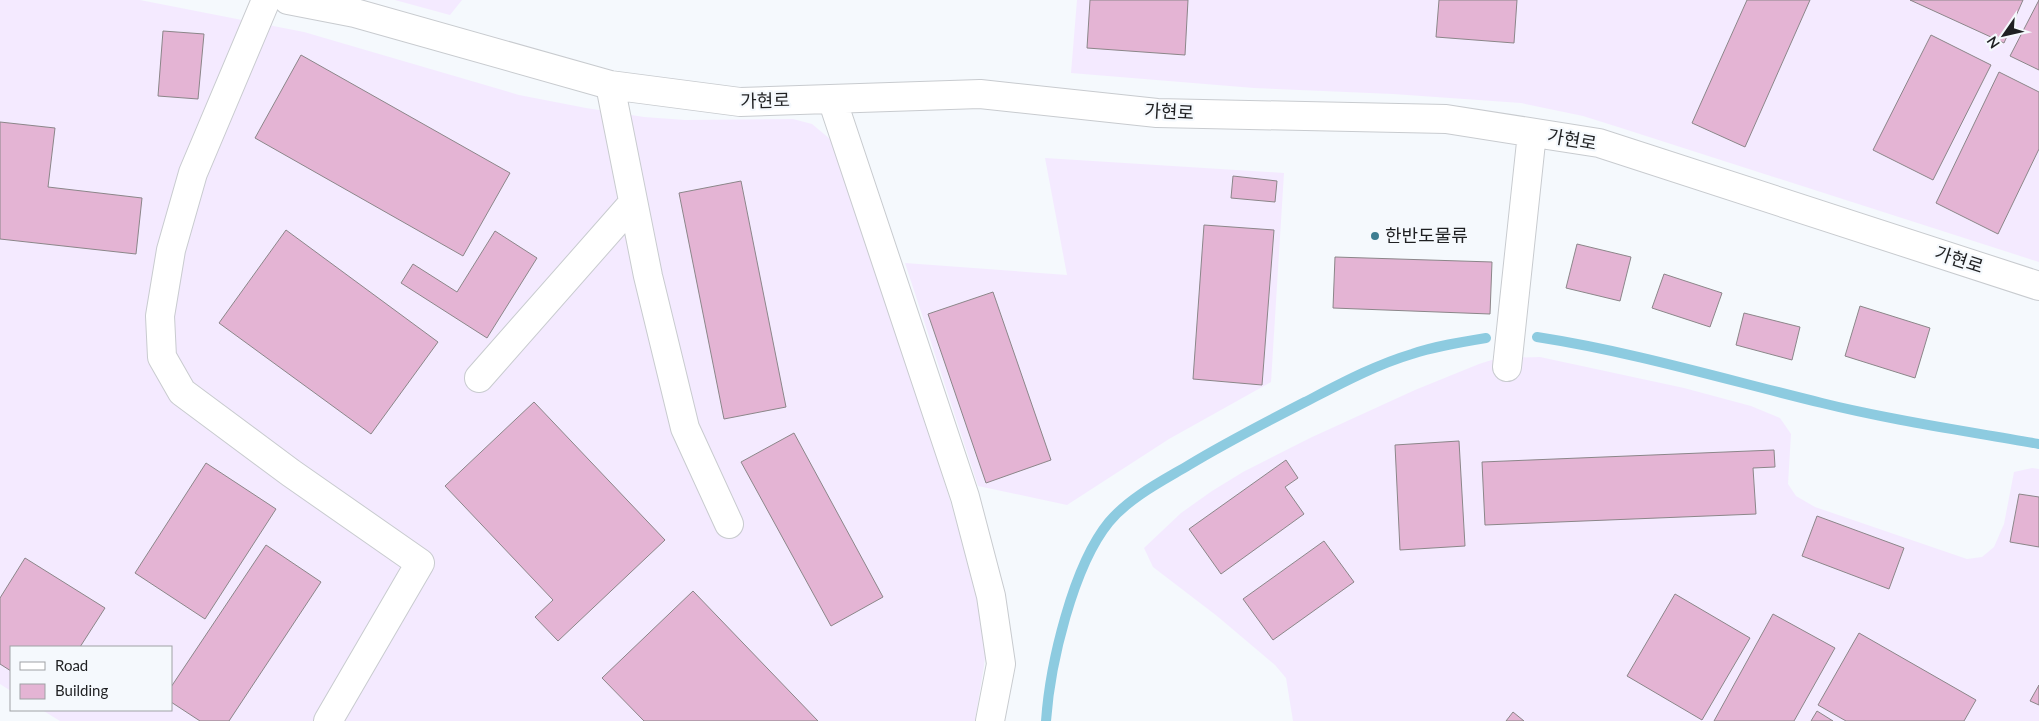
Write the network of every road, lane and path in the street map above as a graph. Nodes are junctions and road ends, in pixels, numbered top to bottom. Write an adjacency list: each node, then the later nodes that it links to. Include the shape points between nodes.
1 (266, 0): 11 (street, via 193,173 171,250 160,316 162,357 182,392 420,564)
2 (288, 0): 3 (street, 가현로, via 355,13)
3 (610, 85): 4 (street, 가현로, via 740,102); 6 (street)
4 (832, 99): 5 (street, 가현로, via 980,94 1157,113 1446,119); 12 (street, via 965,497 991,596 1001,664)
5 (1532, 133): 7 (street, 가현로, via 1599,143); 8 (street)
6 (633, 203): 9 (street); 10 (street, via 685,428)
7 (2039, 286)
8 (1508, 367)
9 (479, 378)
10 (729, 524)
11 (328, 721)
12 (990, 721)

